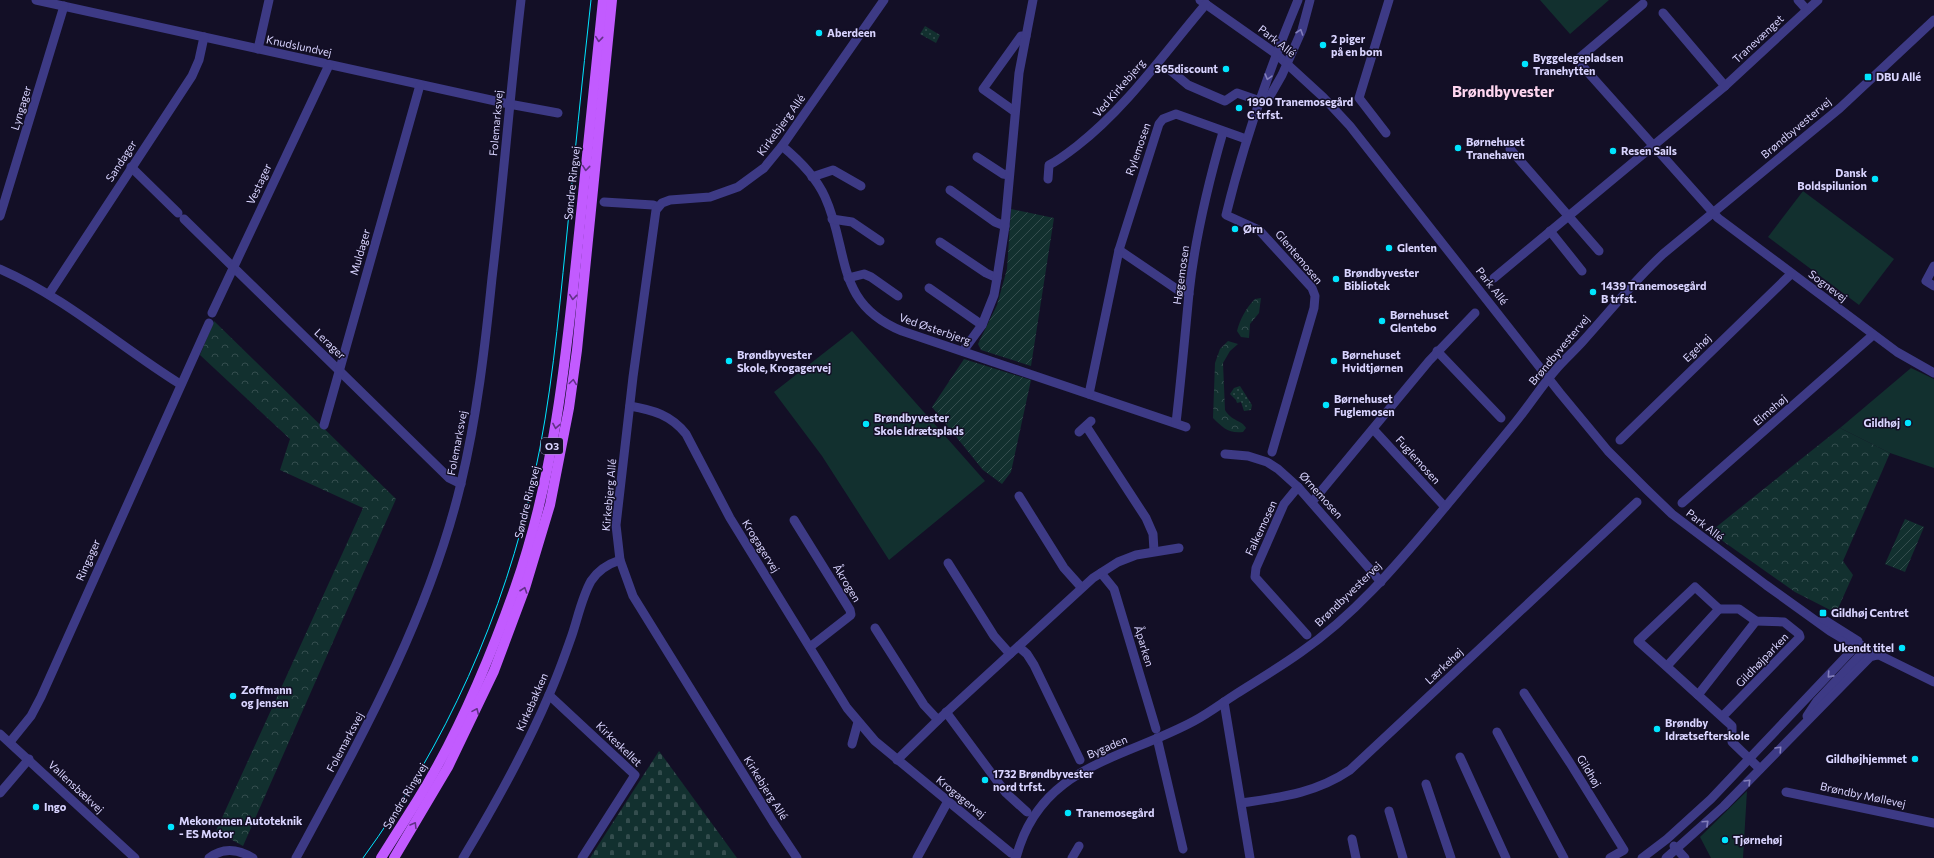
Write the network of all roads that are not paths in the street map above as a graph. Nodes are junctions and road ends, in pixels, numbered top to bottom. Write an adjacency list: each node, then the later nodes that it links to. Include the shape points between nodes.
1 (36, 0): 15 (street, Knudslundvej)
2 (269, 0): 21 (street)
3 (521, 0): 29 (street, Folemarksvej)
4 (603, 0): 157 (main road, Søndre Ringvej / O3, one-way to 157, via 567,349 552,447 540,502 516,586 464,714 418,800)
5 (612, 0): 158 (main road, Søndre Ringvej / O3, one-way to 5, via 448,767 494,671 525,588 550,505 567,422 576,357)
6 (884, 0): 35 (street, Kirkebjerg Allé)
7 (1033, 0): 19 (street)
8 (1298, 0): 22 (street, Glentemosen)
9 (1310, 0): 23 (street, one-way to 9, via 1302,30)
10 (1389, 0): 33 (street, via 1359,98)
11 (1798, 0): 16 (street)
12 (1818, 0): 16 (street, Tranevænget)
13 (1203, 2): 22 (street, Park Allé); 42 (street, Ved Kirkebjerg, via 1137,87 1097,131 1059,160 1049,164)
14 (1643, 4): 36 (street, via 1577,60)
15 (64, 6): 20 (street, Knudslundvej); 48 (street, Lyngager)
16 (1807, 10): 27 (street, Tranevænget)
17 (1663, 13): 27 (street)
18 (1934, 20): 47 (street, Brøndbyvestervej, via 1840,108)
19 (1026, 36): 30 (street); 30 (street, via 1021,36 983,89)
20 (204, 37): 21 (street, Knudslundvej); 39 (street, Sandager, via 192,76)
21 (258, 49): 24 (street, Knudslundvej)
22 (1276, 53): 23 (street, Park Allé); 28 (street, Glentemosen, one-way to 28)
23 (1287, 64): 28 (street, via 1274,91); 79 (street, Park Allé, via 1350,126)
24 (329, 65): 26 (street, Knudslundvej); 58 (street, Vestager)
25 (1170, 70): 28 (street, via 1188,86 1225,101 1237,93)
26 (420, 84): 29 (street, Knudslundvej); 77 (street, Muldager)
27 (1726, 86): 36 (street, Tranevænget)
28 (1260, 101): 34 (street, Glentemosen)
29 (509, 104): 31 (street, Knudslundvej); 92 (street, Folemarksvej, via 503,184 480,389)
30 (1014, 111): 40 (street)
31 (558, 113)
32 (1223, 132): 34 (street, Rylemosen); 55 (street, Rylemosen, via 1176,114 1163,119 1150,149); 68 (street, Høgemosen, via 1202,214)
33 (1386, 133)
34 (1246, 139): 90 (street, Glentemosen, via 1226,215 1259,230 1312,288 1315,296 1314,308)
35 (782, 146): 41 (street, Ved Østerbjerg); 46 (street, Kirkebjerg Allé, via 764,168 733,189 710,197 670,200)
36 (1653, 146): 47 (street); 49 (street, Tranevænget)
37 (1510, 149): 49 (street)
38 (977, 157): 40 (street, via 1003,174)
39 (131, 167): 58 (street, Lerager); 67 (street, Sandager)
40 (1009, 175): 51 (street)
41 (812, 177): 43 (street, via 832,170); 50 (street, Ved Østerbjerg, via 825,197)
42 (1048, 179)
43 (861, 186)
44 (950, 190): 51 (street, via 995,222)
45 (604, 202): 46 (street)
46 (658, 207): 82 (street, Kirkebjerg Allé, via 655,213)
47 (1712, 212): 61 (street, Sognevej); 79 (street, Brøndbyvestervej, via 1640,276)
48 (0, 216)
49 (1568, 216): 52 (street, Tranevænget); 56 (street)
50 (832, 219): 53 (street, via 852,222); 62 (street, Ved Østerbjerg)
51 (1005, 226): 63 (street)
52 (1550, 231): 60 (street); 64 (street, Tranevænget)
53 (880, 241)
54 (940, 242): 63 (street, via 986,274)
55 (1118, 250): 68 (street, via 1181,292); 81 (street, Rylemosen)
56 (1599, 251)
57 (1934, 266): 65 (street, via 1926,281)
58 (233, 267): 70 (street, Vestager); 77 (street, Lerager)
59 (0, 269): 67 (street)
60 (1582, 271)
61 (1792, 274): 74 (street, Sognevej); 89 (street, Egehøj)
62 (848, 278): 69 (street, Ved Østerbjerg, via 864,274 871,276); 75 (street, Ved Østerbjerg, via 856,295 870,312 885,323)
63 (997, 278): 73 (street)
64 (1494, 278)
65 (1934, 286)
66 (929, 288): 73 (street)
67 (49, 294): 80 (street)
68 (1189, 294): 84 (street, Høgemosen)
69 (898, 296)
70 (212, 313)
71 (1475, 313): 76 (street)
72 (208, 323): 80 (street, Ringager)
73 (982, 325): 75 (street)
74 (1874, 335): 78 (street, Sognevej); 97 (street, Elmehøj)
75 (963, 351): 81 (street, Ved Østerbjerg)
76 (1437, 351): 83 (street); 88 (street)
77 (339, 370): 85 (street, Muldager); 92 (street, Lerager, via 449,478)
78 (1934, 374)
79 (1549, 379): 98 (street, Brøndbyvestervej); 113 (street, Park Allé, via 1608,452 1658,501 1766,586 1830,631)
80 (180, 384): 130 (street, Ringager, via 41,696 31,716)
81 (1089, 394): 84 (street)
82 (630, 406): 102 (street, Kirkebjerg Allé, via 616,524); 112 (street, Krogagervej, via 664,415 676,422 686,434 723,506)
83 (1500, 418)
84 (1176, 423): 87 (street)
85 (324, 425)
86 (1086, 426): 101 (street, via 1146,518 1152,534)
87 (1186, 427)
88 (1373, 428): 95 (street); 98 (street, Fuglemosen)
89 (1620, 440)
90 (1272, 452)
91 (1225, 454): 93 (street, Ørnemosen, via 1248,456 1267,462)
92 (461, 484): 156 (street, Folemarksvej, via 437,564 411,632 361,739)
93 (1298, 487): 95 (street, Ørnemosen); 110 (street, Falkemosen, via 1284,504 1256,568 1255,576)
94 (1019, 496): 106 (street, via 1064,568)
95 (1312, 502): 105 (street, Ørnemosen)
96 (1637, 502): 142 (street, Lærkehøj, via 1350,770 1337,779 1308,791)
97 (1682, 503)
98 (1445, 507): 105 (street, Brøndbyvestervej)
99 (794, 520): 112 (street, Åkrogen, via 851,615)
100 (1179, 548): 101 (street)
101 (1154, 551): 104 (street, via 1118,562)
102 (620, 560): 119 (street, Kirkebakken, via 598,572 587,589); 161 (street, Kirkebjerg Allé, via 632,596)
103 (948, 563): 114 (street, via 994,636)
104 (1101, 572): 106 (street); 129 (street, Åparken, via 1114,588)
105 (1381, 582): 121 (street, Brøndbyvestervej, via 1315,643)
106 (1082, 588): 111 (street)
107 (1718, 609): 108 (street, via 1739,609); 116 (street); 116 (street, via 1695,587 1638,641)
108 (1756, 621): 120 (street); 123 (street, Gildhøjparken, via 1787,623 1800,637)
109 (875, 628): 124 (street, via 924,705)
110 (1307, 635)
111 (1019, 646): 114 (street); 136 (street, via 1034,665)
112 (810, 647): 125 (street, Krogagervej)
113 (1861, 647): 115 (street, Park Allé); 126 (street); 134 (street, one-way to 134)
114 (1010, 654): 122 (street)
115 (1877, 655): 117 (street, Park Allé); 126 (street, via 1870,657)
116 (1667, 666): 120 (street)
117 (1934, 682)
118 (1524, 693): 170 (street, Gildhøj, via 1624,850)
119 (549, 694): 159 (street, Kirkebakken, via 517,764); 160 (street, Kirkeskellet, via 635,775)
120 (1698, 695): 123 (street)
121 (1220, 705): 129 (street, Bygaden, via 1196,720); 142 (street)
122 (946, 712): 124 (street); 144 (street, via 1006,793)
123 (1722, 717): 134 (street, via 1732,726 1732,742)
124 (938, 720): 135 (street)
125 (858, 722): 131 (street); 135 (street, Krogagervej, via 874,741)
126 (1798, 729): 137 (street, one-way to 126)
127 (1497, 732): 169 (street)
128 (0, 734): 130 (street, Vallensbækvej)
129 (1157, 734): 150 (street); 152 (street, Bygaden, via 1066,781 1033,816)
130 (10, 742): 133 (street, Vallensbækvej)
131 (852, 744)
132 (1460, 757): 168 (street)
133 (29, 759): 140 (street); 153 (street, Vallensbækvej)
134 (1750, 759): 137 (street); 147 (street)
135 (897, 760): 141 (street, Krogagervej)
136 (1080, 760)
137 (1760, 769): 151 (street, one-way to 137)
138 (1426, 784): 167 (street)
139 (1786, 792): 145 (street, Brøndby Møllevej)
140 (0, 793)
141 (948, 801): 152 (street, Krogagervej); 162 (street)
142 (1242, 803): 164 (street)
143 (1389, 811): 166 (street)
144 (1027, 812)
145 (1934, 823)
146 (1352, 839): 165 (street)
147 (1667, 839): 149 (street); 151 (street)
148 (1080, 846): 163 (street)
149 (1657, 847): 171 (street); 172 (street)
150 (1182, 849)
151 (1677, 849): 172 (street); 173 (street)
152 (1016, 857)
153 (135, 858)
154 (209, 858): 155 (street, via 218,852 228,850 241,852)
155 (253, 858)
156 (296, 858)
157 (381, 858)
158 (394, 858)
159 (464, 858)
160 (582, 858)
161 (797, 858)
162 (917, 858)
163 (1072, 858)
164 (1250, 858)
165 (1356, 858)
166 (1403, 858)
167 (1452, 858)
168 (1506, 858)
169 (1564, 858)
170 (1610, 858)
171 (1642, 858)
172 (1667, 858)
173 (1685, 858)

